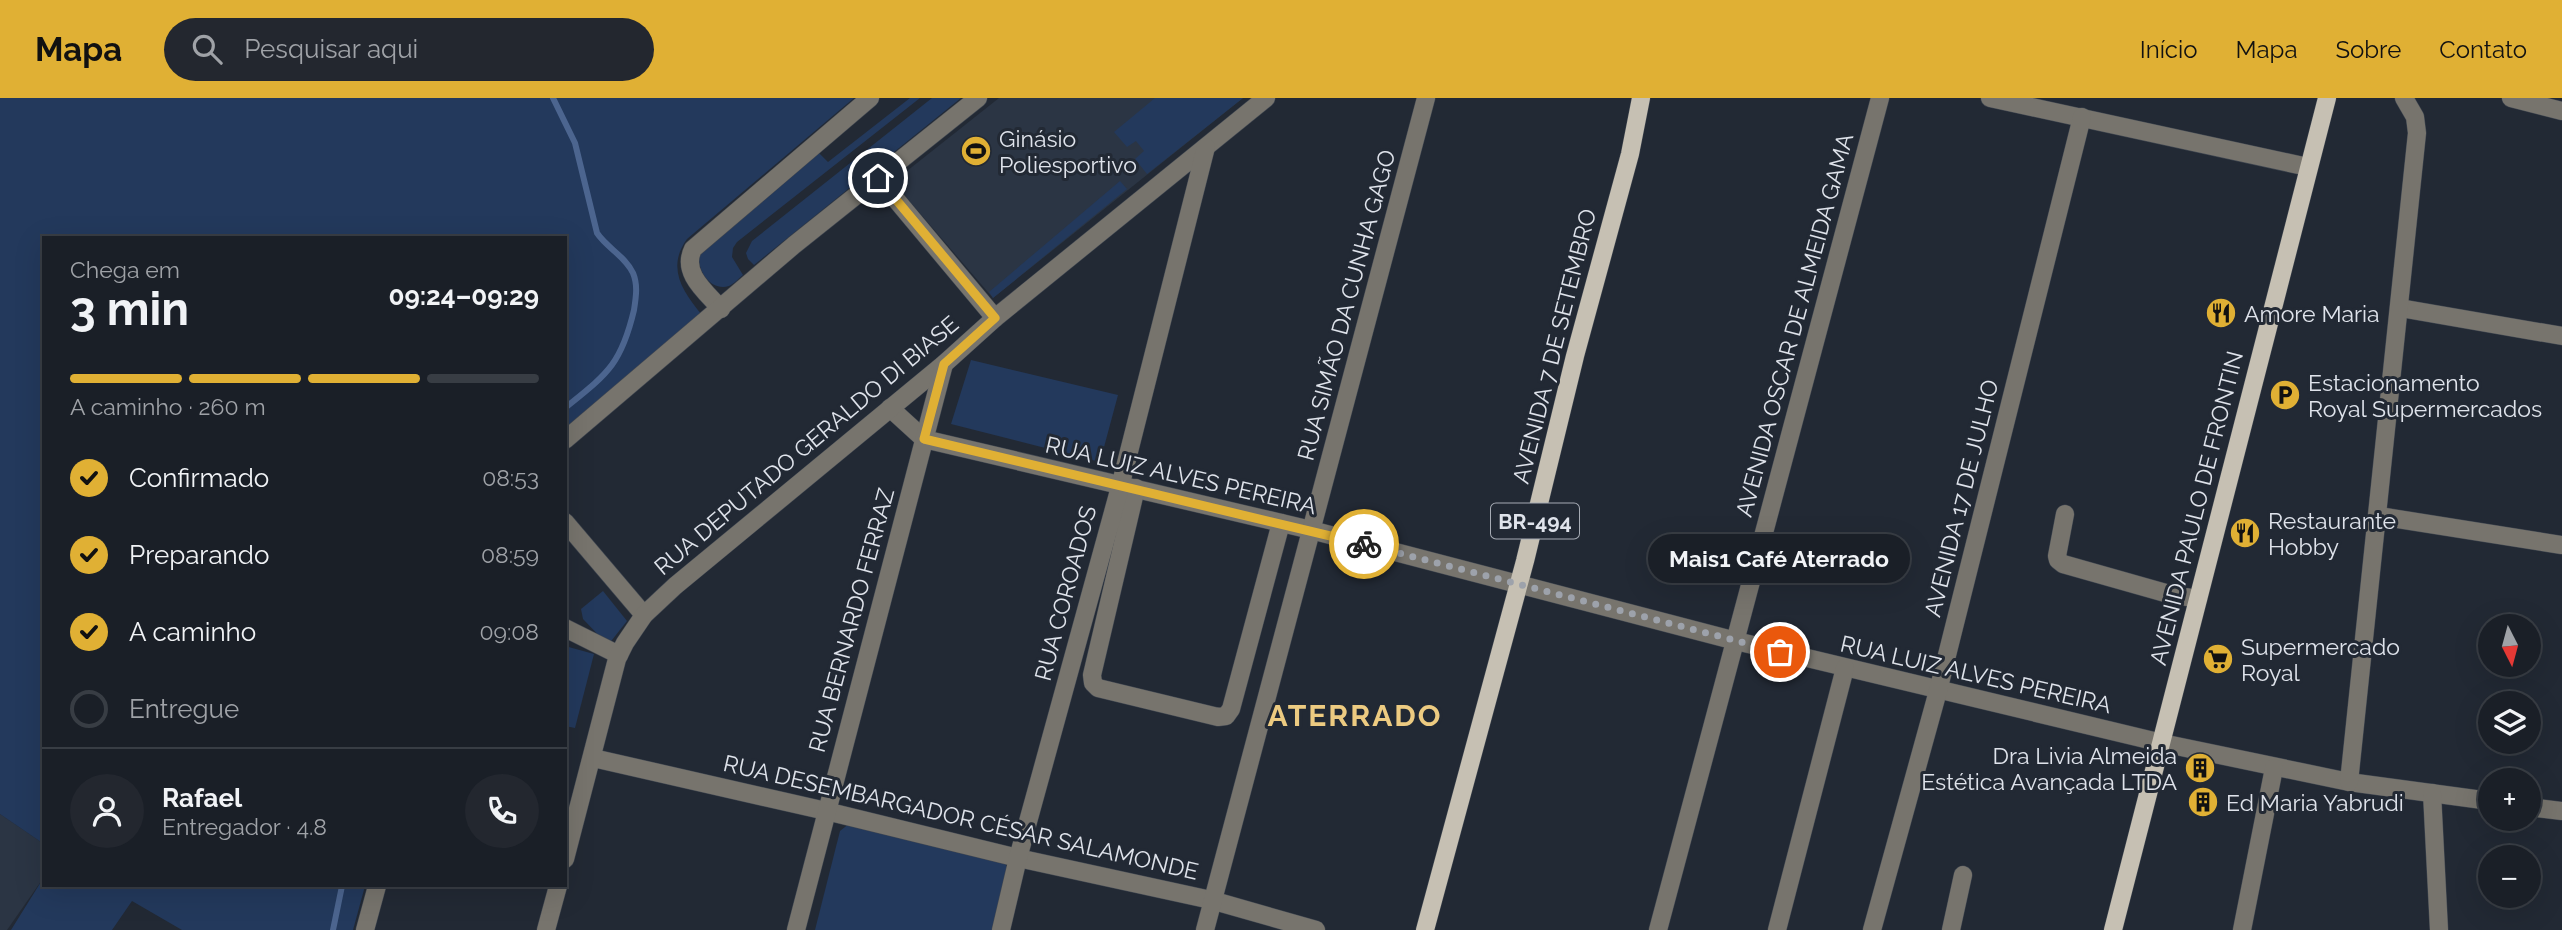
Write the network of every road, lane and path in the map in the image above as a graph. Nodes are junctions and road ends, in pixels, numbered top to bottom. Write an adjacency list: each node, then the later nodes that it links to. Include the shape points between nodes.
1 (870, 98): 17 (street, via 693,248 691,271)
2 (978, 98): 15 (street)
3 (1266, 98): 13 (street, RUA DEPUTADO GERALDO DI BIASE)
4 (1426, 98): 29 (street, RUA SIMÃO DA CUNHA GAGO)
5 (1880, 98): 35 (street, AVENIDA OSCAR DE ALMEIDA GAMA)
6 (1990, 98): 12 (street)
7 (2327, 98): 14 (main road, AVENIDA PAULO DE FRONTIN)
8 (2404, 98): 16 (street, via 2415,117 2417,133)
9 (2511, 98): 11 (street)
10 (1640, 104): 31 (main road, AVENIDA 7 DE SETEMBRO / BR-494)
11 (2562, 111)
12 (2082, 117): 14 (street); 38 (street, AVENIDA 17 DE JULHO)
13 (1206, 147): 18 (street, RUA DEPUTADO GERALDO DI BIASE); 24 (street, RUA COROADOS)
14 (2308, 167): 32 (main road, AVENIDA PAULO DE FRONTIN)
15 (878, 178): 17 (street); 18 (street)
16 (2400, 308): 19 (street); 26 (street)
17 (721, 309): 22 (street)
18 (995, 318): 20 (street, RUA DEPUTADO GERALDO DI BIASE)
19 (2562, 336)
20 (944, 364): 21 (street, RUA DEPUTADO GERALDO DI BIASE); 23 (street, RUA BERNARDO FERRAZ)
21 (890, 408): 23 (street); 33 (street, RUA DEPUTADO GERALDO DI BIASE)
22 (567, 438)
23 (924, 439): 24 (street, RUA LUIZ ALVES PEREIRA); 46 (street, RUA BERNARDO FERRAZ)
24 (1128, 487): 27 (street, RUA LUIZ ALVES PEREIRA); 27 (street, via 1093,683 1218,718 1231,709); 49 (street, RUA COROADOS)
25 (2065, 514): 32 (street, via 2058,561)
26 (2379, 516): 30 (street); 42 (street)
27 (1281, 523): 29 (street, RUA LUIZ ALVES PEREIRA)
28 (567, 524): 33 (street)
29 (1311, 530): 31 (street, RUA LUIZ ALVES PEREIRA); 53 (street, RUA SIMÃO DA CUNHA GAGO)
30 (2562, 545)
31 (1519, 585): 35 (street, RUA LUIZ ALVES PEREIRA); 60 (main road, AVENIDA 7 DE SETEMBRO / BR-494)
32 (2198, 599): 39 (main road, AVENIDA PAULO DE FRONTIN)
33 (644, 615): 36 (street, RUA DEPUTADO GERALDO DI BIASE)
34 (567, 629): 36 (street)
35 (1736, 641): 37 (street, RUA LUIZ ALVES PEREIRA); 61 (street, AVENIDA OSCAR DE ALMEIDA GAMA)
36 (619, 655): 40 (street, RUA DEPUTADO GERALDO DI BIASE)
37 (1845, 668): 38 (street, RUA LUIZ ALVES PEREIRA); 62 (street)
38 (1938, 691): 39 (street, RUA LUIZ ALVES PEREIRA); 63 (street, AVENIDA 17 DE JULHO)
39 (2162, 743): 41 (street, RUA LUIZ ALVES PEREIRA); 65 (main road, AVENIDA PAULO DE FRONTIN)
40 (593, 758): 46 (street, RUA DESEMBARGADOR CÉSAR SALAMONDE); 48 (street, RUA DEPUTADO GERALDO DI BIASE)
41 (2274, 768): 42 (street, RUA LUIZ ALVES PEREIRA); 66 (street)
42 (2349, 782): 43 (street, RUA LUIZ ALVES PEREIRA)
43 (2432, 793): 44 (street, RUA LUIZ ALVES PEREIRA); 67 (street)
44 (2478, 800)
45 (2541, 808): 47 (street)
46 (826, 811): 49 (street, RUA DESEMBARGADOR CÉSAR SALAMONDE); 56 (street, RUA BERNARDO FERRAZ)
47 (2562, 811)
48 (567, 852)
49 (1018, 858): 53 (street, RUA DESEMBARGADOR CÉSAR SALAMONDE); 57 (street, RUA COROADOS)
50 (1963, 875): 64 (street)
51 (377, 887): 54 (street)
52 (558, 887): 55 (street)
53 (1211, 900): 58 (street, RUA SIMÃO DA CUNHA GAGO); 59 (street, RUA DESEMBARGADOR CÉSAR SALAMONDE)
54 (365, 930)
55 (546, 930)
56 (796, 930)
57 (1001, 930)
58 (1205, 930)
59 (1316, 930)
60 (1425, 930)
61 (1658, 930)
62 (1777, 930)
63 (1872, 930)
64 (1951, 930)
65 (2113, 930)
66 (2242, 930)
67 (2439, 930)

